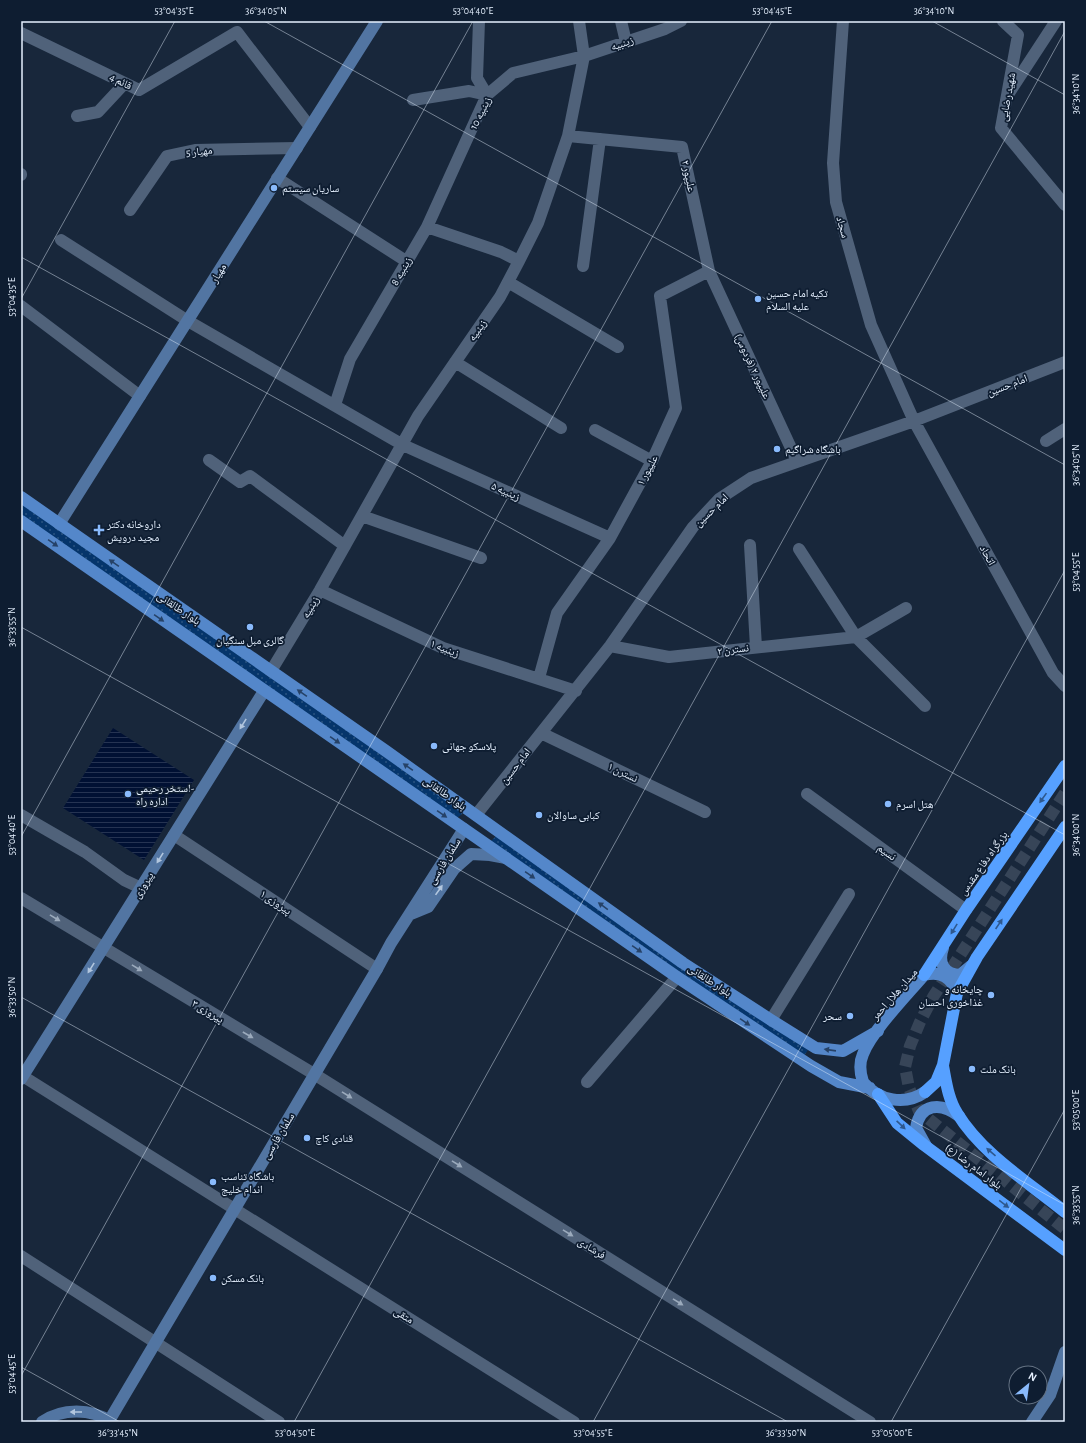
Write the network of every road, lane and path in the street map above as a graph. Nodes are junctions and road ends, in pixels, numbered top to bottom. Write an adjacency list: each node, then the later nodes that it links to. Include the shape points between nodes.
1 (377, 21): 17 (street, مهیار)
2 (479, 21): 13 (street, via 477,78)
3 (578, 21): 11 (street)
4 (622, 21): 10 (street)
5 (681, 21): 10 (street, زینبیه)
6 (843, 21): 38 (street, سجاد, via 833,163 836,202 872,325)
7 (1003, 21): 14 (street, شهید رضایی, via 1018,35)
8 (1056, 21): 14 (street)
9 (21, 33): 12 (street, قائم 4)
10 (626, 42): 11 (street, زینبیه)
11 (584, 56): 13 (street, زینبیه 10, via 513,73); 18 (street, زینبیه)
12 (125, 83): 16 (street, via 98,112); 17 (street, قائم 4, via 139,90 237,32)
13 (486, 95): 15 (street, via 469,91); 24 (street, زینبیه 10)
14 (1007, 98): 22 (street, شهید رضایی, via 1001,128)
15 (413, 100)
16 (77, 116)
17 (310, 127): 20 (street, مهیار)
18 (568, 136): 19 (street, علیپور ۲); 27 (street, زینبیه, via 538,223)
19 (600, 139): 28 (street); 29 (street, علیپور ۲, via 682,147)
20 (297, 148): 21 (street, مهیار); 23 (street, مهیار 5, via 195,150 167,156)
21 (277, 178): 26 (street); 32 (street, مهیار)
22 (1065, 205)
23 (130, 210)
24 (427, 227): 26 (street, زینبیه 8); 27 (street, via 501,252)
25 (61, 240): 32 (street, زینبیه ۵)
26 (406, 261): 37 (street, زینبیه 8, via 350,359)
27 (519, 261): 30 (street, زینبیه)
28 (582, 266)
29 (709, 271): 45 (street, علیپور ۱, via 660,296 676,408); 46 (street, علیپور ۲ (فردوس))
30 (508, 282): 33 (street); 34 (street, زینبیه)
31 (21, 306): 36 (street)
32 (188, 321): 36 (street, مهیار); 37 (street, زینبیه ۵)
33 (618, 347)
34 (455, 362): 39 (street); 43 (street, زینبیه, via 418,416)
35 (1065, 362): 38 (street, امام حسین)
36 (140, 396): 50 (street, مهیار)
37 (335, 405): 43 (street, زینبیه ۵)
38 (914, 421): 46 (street, امام حسین); 65 (street, اتحاد, via 1054,673)
39 (561, 428)
40 (1065, 429): 42 (street)
41 (595, 430): 45 (street)
42 (1046, 441)
43 (403, 445): 48 (street, زینبیه); 51 (street, زینبیه ۵)
44 (209, 460): 53 (street, via 240,482 250,476)
45 (652, 461): 51 (street, علیپور ۱)
46 (797, 461): 61 (street, امام حسین, via 751,478 719,499 693,527)
47 (21, 497): 50 (main road, بلوار طالقانی)
48 (362, 516): 53 (street, زینبیه); 55 (street)
49 (21, 521): 57 (main road, بلوار طالقانی, one-way to 57)
50 (59, 524): 56 (main road, بلوار طالقانی, one-way to 50)
51 (610, 538): 64 (street, علیپور ۱, via 557,612)
52 (750, 545): 62 (street)
53 (345, 546): 58 (street, زینبیه)
54 (799, 549): 60 (street)
55 (481, 558)
56 (130, 574): 57 (main road); 63 (main road, بلوار طالقانی)
57 (119, 590): 66 (main road, بلوار طالقانی, one-way to 66)
58 (320, 590): 63 (street, زینبیه); 64 (street, زینبیه ۱, via 443,648)
59 (906, 608): 60 (street)
60 (856, 637): 62 (street, نسترن ۲); 68 (street)
61 (610, 646): 62 (street, نسترن ۲, via 669,657); 67 (street, امام حسین)
62 (756, 647)
63 (271, 671): 74 (main road, بلوار طالقانی, one-way to 63)
64 (539, 678): 67 (street, زینبیه ۱)
65 (1065, 686)
66 (264, 690): 75 (main road, بلوار طالقانی, one-way to 75); 77 (street, پیروزی, one-way to 77)
67 (576, 691): 69 (street, امام حسین)
68 (925, 706)
69 (541, 733): 72 (street, نسترن ۱); 74 (street, امام حسین)
70 (1065, 766): 82 (highway, بزرگراه دفاع مقدس, one-way to 82)
71 (807, 794): 82 (street, نسیم)
72 (705, 812)
73 (21, 815): 79 (street, via 85,852 124,880)
74 (481, 819): 75 (main road); 91 (main road, بلوار طالقانی, one-way to 74, via 683,963)
75 (464, 829): 78 (main road, بلوار طالقانی); 83 (street, سلمان فارسی)
76 (1064, 832): 86 (highway, one-way to 76)
77 (174, 835): 79 (street, پیروزی, one-way to 79); 87 (street, پیروزی ١)
78 (506, 858): 83 (street, سلمان فارسی, one-way to 78, via 428,907 454,868 471,854); 89 (main road, بلوار طالقانی, one-way to 89)
79 (141, 888): 84 (street, پیروزی)
80 (849, 894): 91 (street)
81 (21, 898): 84 (street, پیروزی ٣, one-way to 84)
82 (966, 910): 85 (highway, بزرگراه دفاع مقدس, one-way to 85)
83 (411, 914): 87 (street, سلمان فارسی, via 391,943)
84 (104, 947): 94 (street, پیروزی ٣, one-way to 94); 95 (street, پیروزی, one-way to 95)
85 (943, 948): 86 (main road, via 941,964 949,973 960,975); 88 (highway, بزرگراه دفاع مقدس)
86 (973, 964): 90 (highway)
87 (377, 970): 94 (street, سلمان فارسی)
88 (924, 975): 90 (main road, میدان هلال احمر, via 934,973 945,976 954,985); 92 (main road, میدان هلال احمر)
89 (678, 977): 96 (street); 97 (main road, بلوار طالقانی, one-way to 97, via 811,1066 839,1082)
90 (957, 993): 93 (highway)
91 (771, 1020): 92 (main road, بلوار طالقانی, one-way to 91, via 843,1051 816,1048)
92 (878, 1032): 97 (main road, میدان هلال احمر, via 864,1050 861,1060 863,1082)
93 (943, 1065): 98 (highway, via 936,1082); 99 (highway, بلوار امام رضا (ع), via 948,1094)
94 (314, 1074): 101 (street, سلمان فارسی); 111 (street, فرشادی, one-way to 111)
95 (22, 1077): 101 (street, متقی)
96 (588, 1082)
97 (874, 1091): 98 (main road, via 903,1101); 100 (highway, بلوار امام رضا (ع), one-way to 100, via 897,1122)
98 (925, 1092)
99 (959, 1116): 100 (main road, via 950,1109 927,1108 918,1118 916,1128); 102 (highway, بلوار امام رضا (ع), one-way to 99, via 980,1142)
100 (926, 1146): 103 (highway, بلوار امام رضا (ع), one-way to 103)
101 (234, 1209): 105 (street, سلمان فارسی); 110 (street, متقی)
102 (1065, 1212)
103 (1065, 1250)
104 (21, 1256): 105 (street)
105 (155, 1342): 107 (street, سلمان فارسی); 109 (street)
106 (1065, 1352): 112 (street, via 1050,1395)
107 (110, 1421): 108 (street, one-way to 108, via 79,1411 62,1412)
108 (42, 1422)
109 (279, 1422)
110 (574, 1422)
111 (870, 1422)
112 (1032, 1422)

